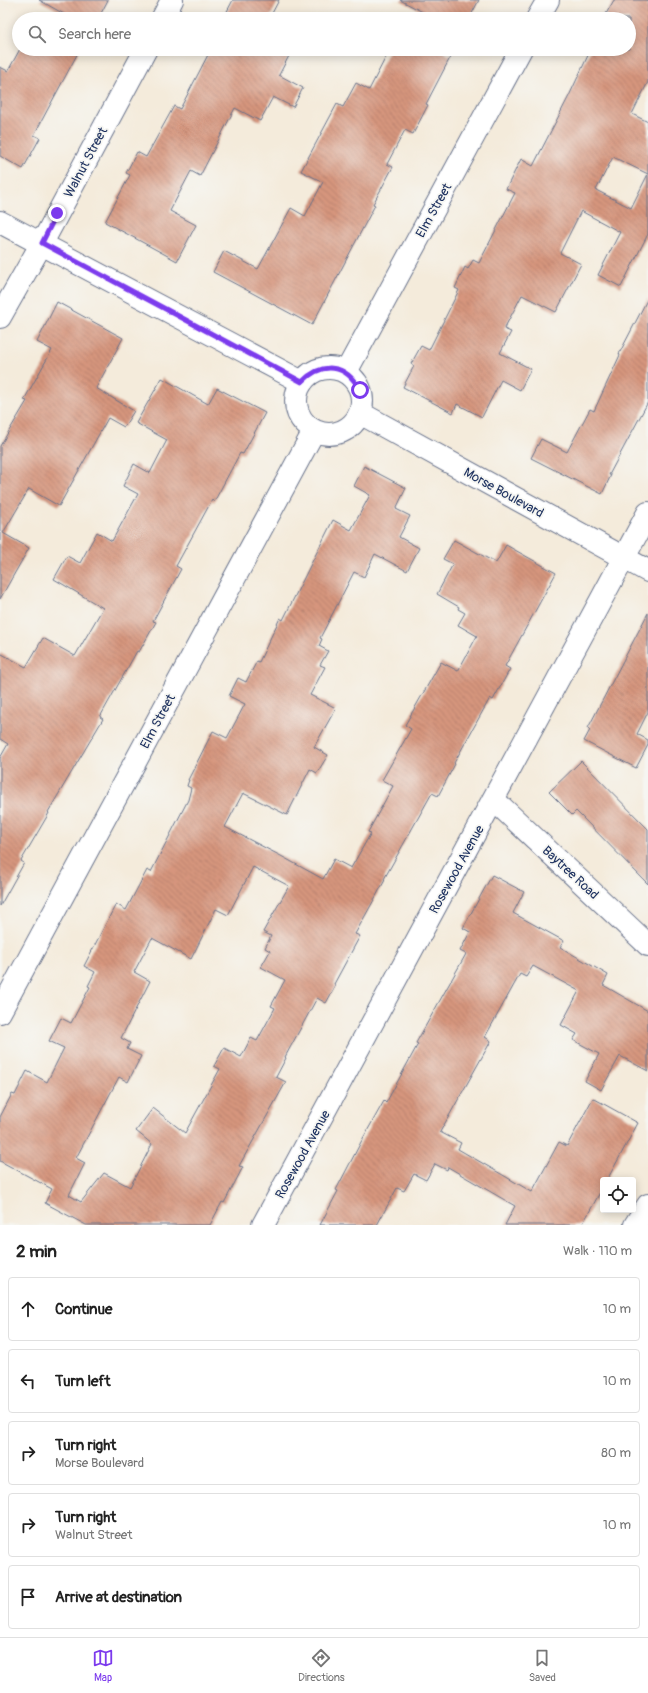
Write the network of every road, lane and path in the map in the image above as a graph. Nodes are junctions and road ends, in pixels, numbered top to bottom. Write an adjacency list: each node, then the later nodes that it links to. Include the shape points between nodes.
1 (172, 0): 3 (street)
2 (548, 0): 4 (street)
3 (166, 12)
4 (541, 12)
5 (142, 56): 8 (street, Walnut Street)
6 (517, 56): 10 (street, Elm Street)
7 (0, 222): 8 (street)
8 (42, 243): 9 (street, Walnut Street); 11 (street)
9 (0, 317)
10 (346, 372): 11 (street, via 322,368 311,373); 12 (street, via 355,380 360,390)
11 (302, 382): 13 (street, via 297,392 296,403 305,424)
12 (360, 413): 13 (street, via 346,430 335,434); 15 (street, Morse Boulevard)
13 (314, 431): 19 (street, Elm Street)
14 (648, 513): 15 (street, Rosewood Avenue)
15 (624, 558): 16 (street, Morse Boulevard); 17 (street, Rosewood Avenue)
16 (648, 571)
17 (494, 800): 18 (street, Baytree Road); 21 (street, Rosewood Avenue)
18 (648, 945)
19 (0, 1012)
20 (648, 1205): 22 (street)
21 (263, 1225)
22 (635, 1225)

